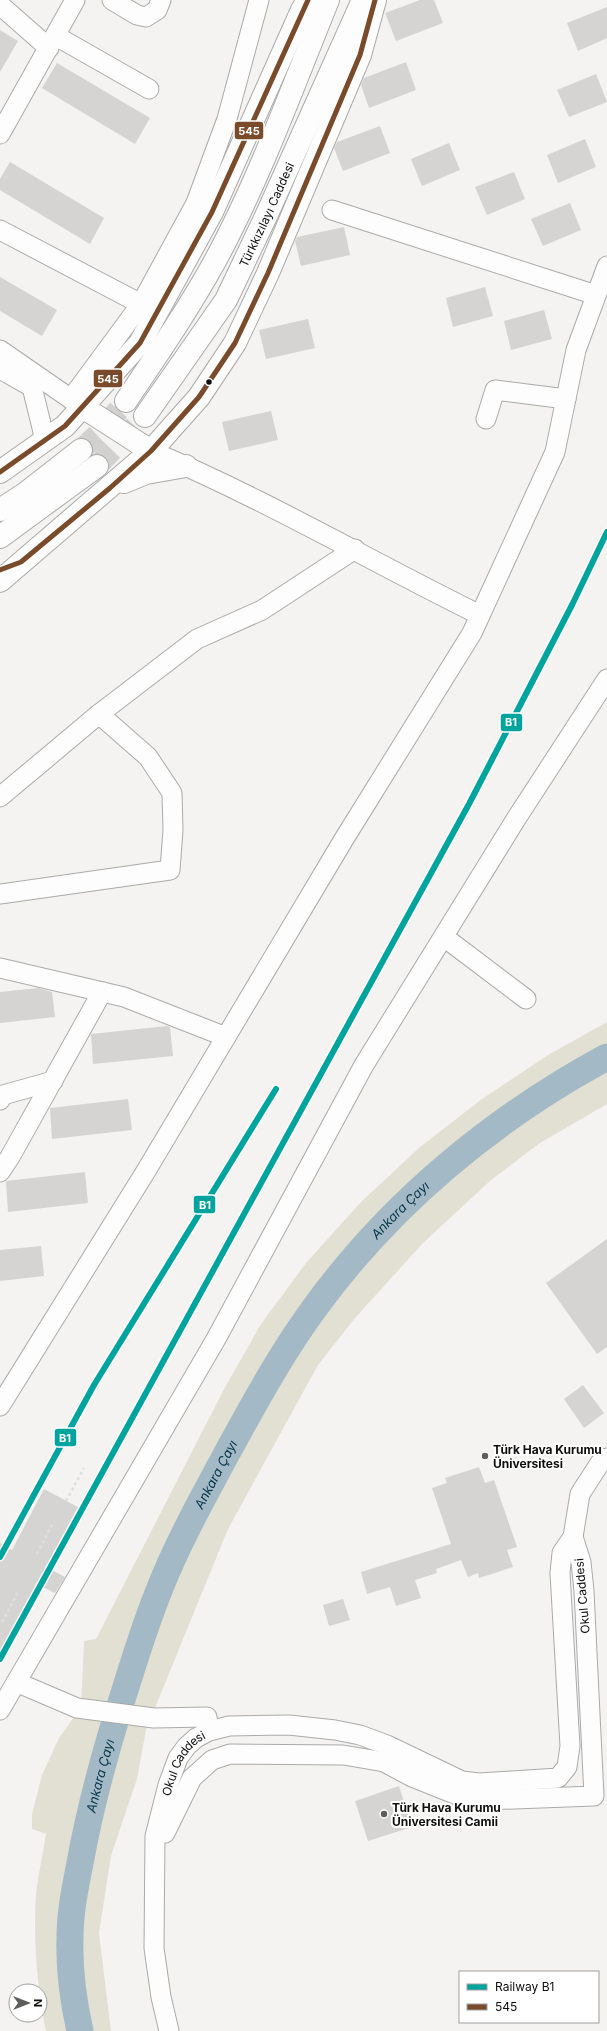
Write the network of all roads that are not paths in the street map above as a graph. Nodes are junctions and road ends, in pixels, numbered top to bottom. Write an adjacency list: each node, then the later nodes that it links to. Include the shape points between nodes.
1 (75, 0): 10 (street)
2 (112, 0): 3 (street, via 137,15 146,17 156,10)
3 (161, 0)
4 (259, 0): 17 (street, via 227,119 196,203)
5 (308, 0): 22 (main road, via 212,212 140,343)
6 (328, 0): 21 (main road, via 249,190 216,260 178,325)
7 (363, 0): 23 (main road, Türkkızılayı Caddesi, via 226,300)
8 (376, 0): 27 (main road, via 360,55 268,273 235,343 199,398)
9 (0, 5): 10 (street)
10 (53, 42): 11 (street); 12 (street)
11 (149, 89)
12 (0, 134)
13 (332, 210): 16 (street)
14 (0, 230): 17 (street)
15 (607, 266): 16 (street)
16 (596, 295): 20 (street, via 576,350)
17 (141, 304): 22 (street)
18 (0, 350): 22 (street)
19 (0, 369): 25 (street, via 32,387)
20 (566, 399): 24 (street, via 495,390); 36 (street, via 555,452)
21 (126, 401)
22 (76, 403): 25 (main road, via 65,426); 27 (main road)
23 (145, 416)
24 (486, 419)
25 (45, 440): 30 (main road)
26 (81, 450): 32 (main road)
27 (152, 451): 29 (street); 31 (main road)
28 (97, 466): 33 (main road)
29 (186, 466): 31 (main road, via 146,473); 34 (street)
30 (0, 472)
31 (110, 488): 35 (main road, via 21,562)
32 (0, 510)
33 (0, 537)
34 (355, 549): 36 (street, via 416,584); 38 (street, via 262,610 197,639)
35 (0, 572)
36 (480, 616): 45 (street)
37 (607, 679): 41 (street)
38 (99, 714): 39 (street); 40 (street, via 148,757 172,793 170,870)
39 (0, 798)
40 (0, 894)
41 (444, 937): 44 (street); 52 (street, via 364,1065 216,1339)
42 (0, 968): 43 (street)
43 (102, 992): 45 (street, via 124,997); 46 (street)
44 (526, 999)
45 (226, 1037): 49 (street)
46 (53, 1081): 47 (street, via 3,1095); 48 (street)
47 (0, 1100)
48 (0, 1172)
49 (0, 1406)
50 (607, 1458): 51 (street, via 600,1463 580,1494)
51 (573, 1537): 55 (street, Okul Caddesi, via 562,1553 560,1573 570,1746 567,1767 558,1778 479,1783 462,1780 366,1737); 59 (street, Okul Caddesi, via 581,1562)
52 (16, 1682): 53 (street); 56 (street, via 82,1709 154,1718 207,1717)
53 (0, 1710)
54 (276, 1726): 55 (street, Okul Caddesi); 56 (street, Okul Caddesi, via 228,1726); 57 (street, Okul Caddesi, via 285,1729 288,1735 286,1745 281,1750)
55 (313, 1728): 58 (street, via 300,1730 295,1739 297,1747)
56 (209, 1730): 60 (street, Okul Caddesi, via 187,1746 178,1758 155,1836)
57 (261, 1754): 58 (street, Okul Caddesi); 60 (street, Okul Caddesi, via 230,1754 212,1760 192,1778 162,1840)
58 (309, 1754): 59 (street, Okul Caddesi, via 343,1755 384,1762 412,1777 457,1795 485,1800)
59 (600, 1796)
60 (154, 1868): 61 (street, Okul Caddesi, via 154,1948)
61 (169, 2031)

